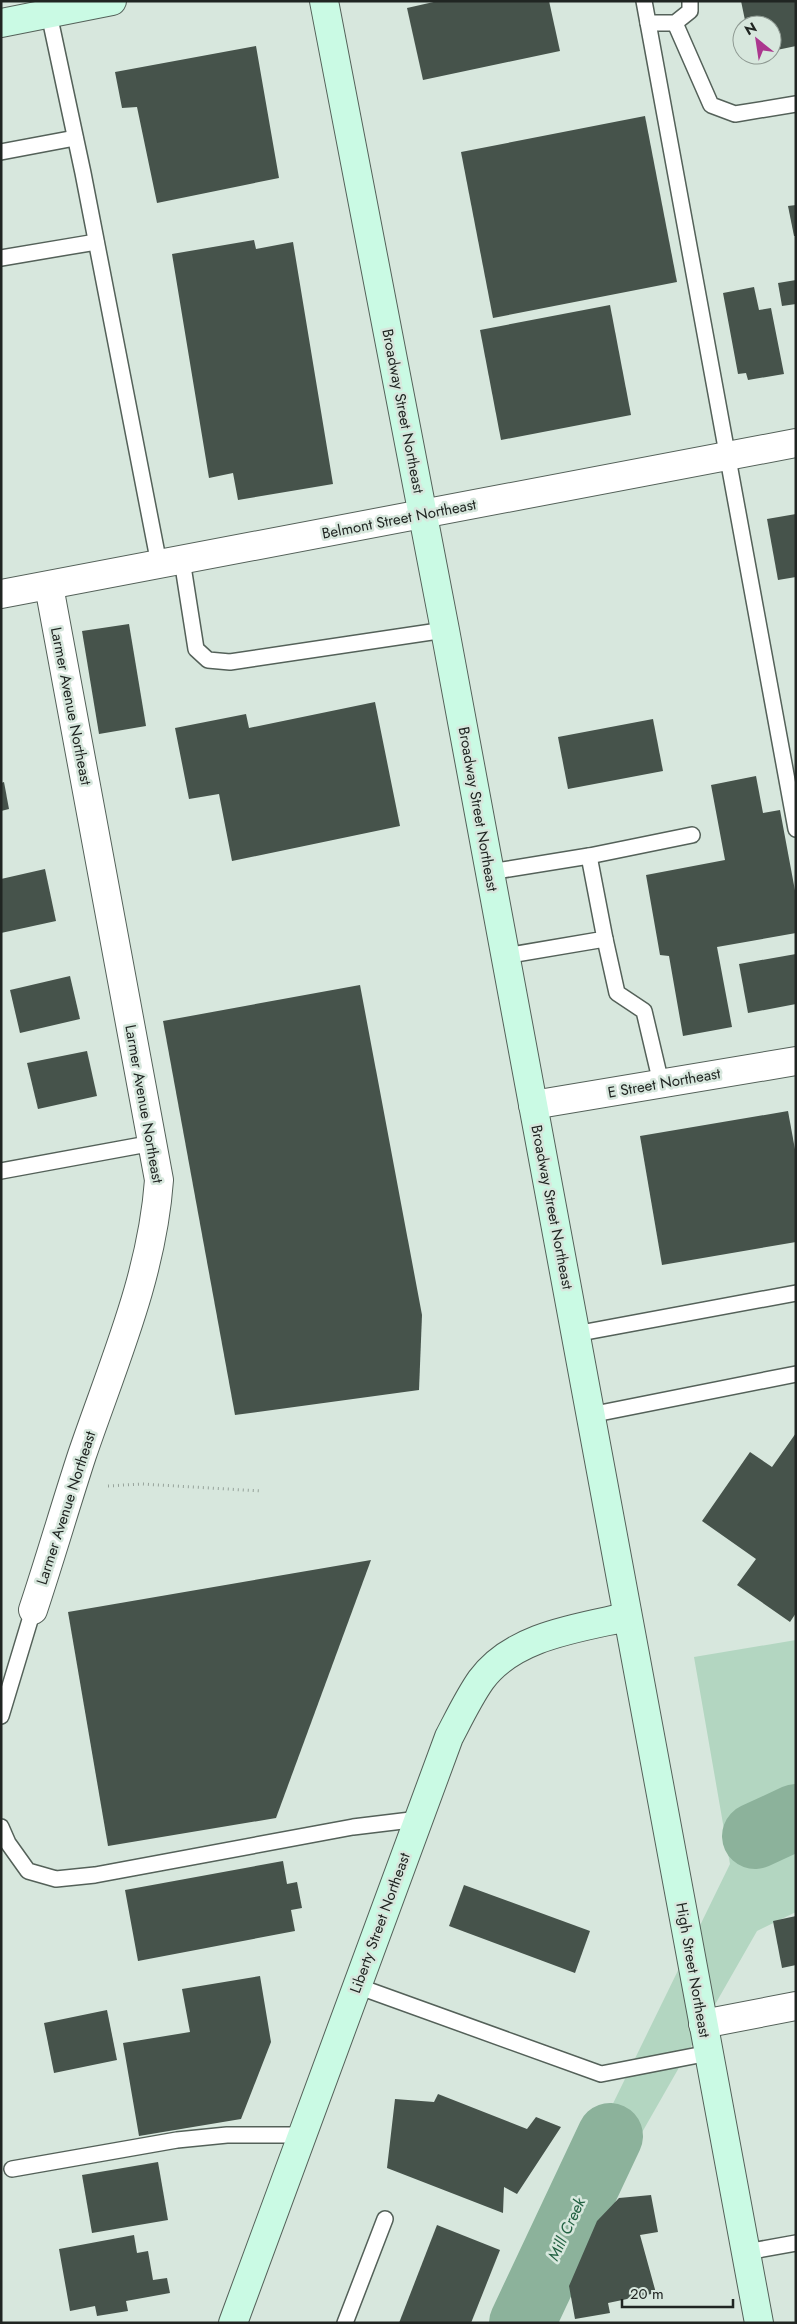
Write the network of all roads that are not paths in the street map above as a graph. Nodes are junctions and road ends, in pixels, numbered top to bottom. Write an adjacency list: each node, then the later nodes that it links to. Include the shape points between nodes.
1 (112, 1): 5 (main road)
2 (324, 1): 15 (main road, Broadway Street Northeast)
3 (644, 1): 6 (lane)
4 (690, 1): 7 (lane, via 690,11)
5 (25, 14): 9 (lane)
6 (648, 23): 7 (lane); 14 (lane)
7 (675, 23): 8 (lane, via 710,105 735,114)
8 (796, 104)
9 (75, 138): 10 (lane); 11 (lane)
10 (1, 152)
11 (96, 242): 12 (lane); 16 (lane)
12 (1, 258)
13 (796, 443): 14 (street, Belmont Street Northeast)
14 (726, 456): 15 (street, Belmont Street Northeast); 20 (lane)
15 (423, 514): 16 (street, Belmont Street Northeast); 19 (main road, Broadway Street Northeast)
16 (171, 562): 17 (street, Belmont Street Northeast); 19 (lane, via 196,649 208,660 230,662)
17 (49, 586): 18 (street, Belmont Street Northeast); 29 (street, Larmer Avenue Northeast)
18 (1, 594)
19 (445, 630): 23 (main road, Broadway Street Northeast)
20 (796, 828)
21 (692, 835): 22 (lane)
22 (589, 856): 23 (lane); 24 (lane)
23 (490, 872): 25 (main road, Broadway Street Northeast)
24 (605, 939): 25 (lane); 27 (lane, via 617,993 644,1011)
25 (505, 956): 28 (main road, Broadway Street Northeast)
26 (796, 1061): 27 (street, E Street Northeast)
27 (661, 1082): 28 (street, E Street Northeast)
28 (533, 1105): 32 (main road, Broadway Street Northeast)
29 (153, 1143): 30 (lane); 35 (street, Larmer Avenue Northeast, via 159,1180 156,1217 143,1279)
30 (1, 1171)
31 (796, 1294): 32 (lane)
32 (575, 1334): 34 (main road, Broadway Street Northeast)
33 (796, 1374): 34 (lane)
34 (590, 1415): 36 (main road, Broadway Street Northeast)
35 (33, 1610): 37 (lane)
36 (627, 1617): 38 (main road, Liberty Street Northeast, via 535,1641 505,1657 482,1679 449,1737); 42 (main road, High Street Northeast)
37 (1, 1716)
38 (419, 1819): 39 (lane, via 353,1827 95,1875 56,1879 28,1871); 40 (main road, Liberty Street Northeast)
39 (1, 1827)
40 (357, 1986): 43 (lane, via 601,2074); 44 (main road, Liberty Street Northeast)
41 (796, 2006): 42 (street)
42 (703, 2024): 43 (main road, High Street Northeast)
43 (709, 2053): 48 (main road, High Street Northeast)
44 (302, 2135): 45 (lane, via 227,2135 177,2140); 50 (main road, Liberty Street Northeast)
45 (12, 2169)
46 (385, 2219): 51 (lane)
47 (796, 2244): 48 (lane)
48 (746, 2252): 49 (main road, High Street Northeast)
49 (755, 2322)
50 (233, 2323)
51 (345, 2323)

